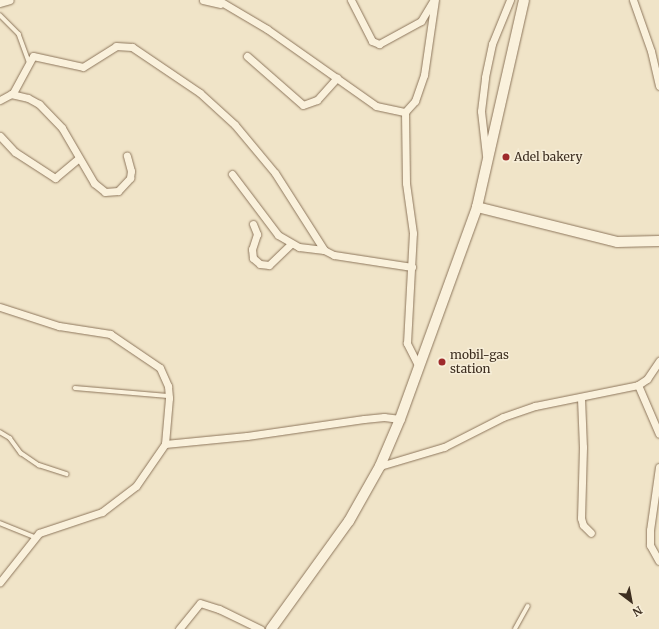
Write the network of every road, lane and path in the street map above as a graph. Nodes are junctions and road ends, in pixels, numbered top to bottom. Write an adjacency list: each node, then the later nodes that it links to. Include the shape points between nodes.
1 (10, 0): 9 (street)
2 (203, 0): 8 (street)
3 (351, 0): 4 (street, via 372,41 379,44 421,20)
4 (434, 0): 17 (street, via 424,75 415,101)
5 (510, 0): 20 (street, via 492,44 485,77 481,111)
6 (524, 0): 20 (main road)
7 (633, 0): 14 (street, via 651,51)
8 (221, 2): 13 (street)
9 (0, 3)
10 (0, 15): 12 (lane, via 19,34)
11 (247, 56): 13 (street, via 303,105 316,100)
12 (29, 61): 15 (street); 27 (street, via 37,56 83,67 110,49 122,45 144,54 200,93 252,143 283,185)
13 (337, 78): 17 (street, via 376,106)
14 (659, 86)
15 (11, 94): 16 (street); 21 (street, via 39,104 62,128)
16 (0, 100)
17 (405, 112): 28 (street, via 406,183 414,233)
18 (0, 136): 21 (street, via 15,152 55,178)
19 (127, 156): 21 (street, via 130,178 118,191 105,192 94,183)
20 (486, 157): 23 (main road)
21 (78, 159)
22 (232, 174): 26 (street, via 266,222)
23 (477, 207): 25 (main road, via 617,242); 31 (main road)
24 (253, 224): 26 (street, via 257,234 252,249 253,258 260,264 269,264)
25 (659, 241)
26 (291, 244): 27 (street, via 307,250)
27 (324, 250): 28 (street, via 334,255)
28 (412, 267): 31 (street, via 407,343)
29 (0, 307): 34 (street, via 59,326 110,334 160,368 168,386)
30 (659, 361): 32 (street, via 647,379)
31 (419, 366): 36 (main road)
32 (638, 385): 35 (street); 38 (street)
33 (75, 388): 34 (lane)
34 (168, 396): 39 (street)
35 (580, 398): 40 (street, via 503,417 444,447); 44 (street, via 583,447 581,518 583,525)
36 (400, 419): 39 (street, via 364,419 242,437); 40 (main road)
37 (0, 432): 42 (lane, via 13,442 22,454 39,465)
38 (659, 434)
39 (166, 444): 45 (street, via 146,475 121,499 83,520)
40 (380, 466): 51 (main road, via 349,521)
41 (659, 467): 46 (street, via 650,530 650,545)
42 (67, 474)
43 (0, 523): 45 (lane)
44 (591, 533)
45 (35, 537): 47 (street)
46 (659, 561)
47 (0, 582)
48 (528, 606): 52 (lane)
49 (179, 629): 50 (street, via 200,603 219,609)
50 (260, 629)
51 (271, 629)
52 (515, 629)

